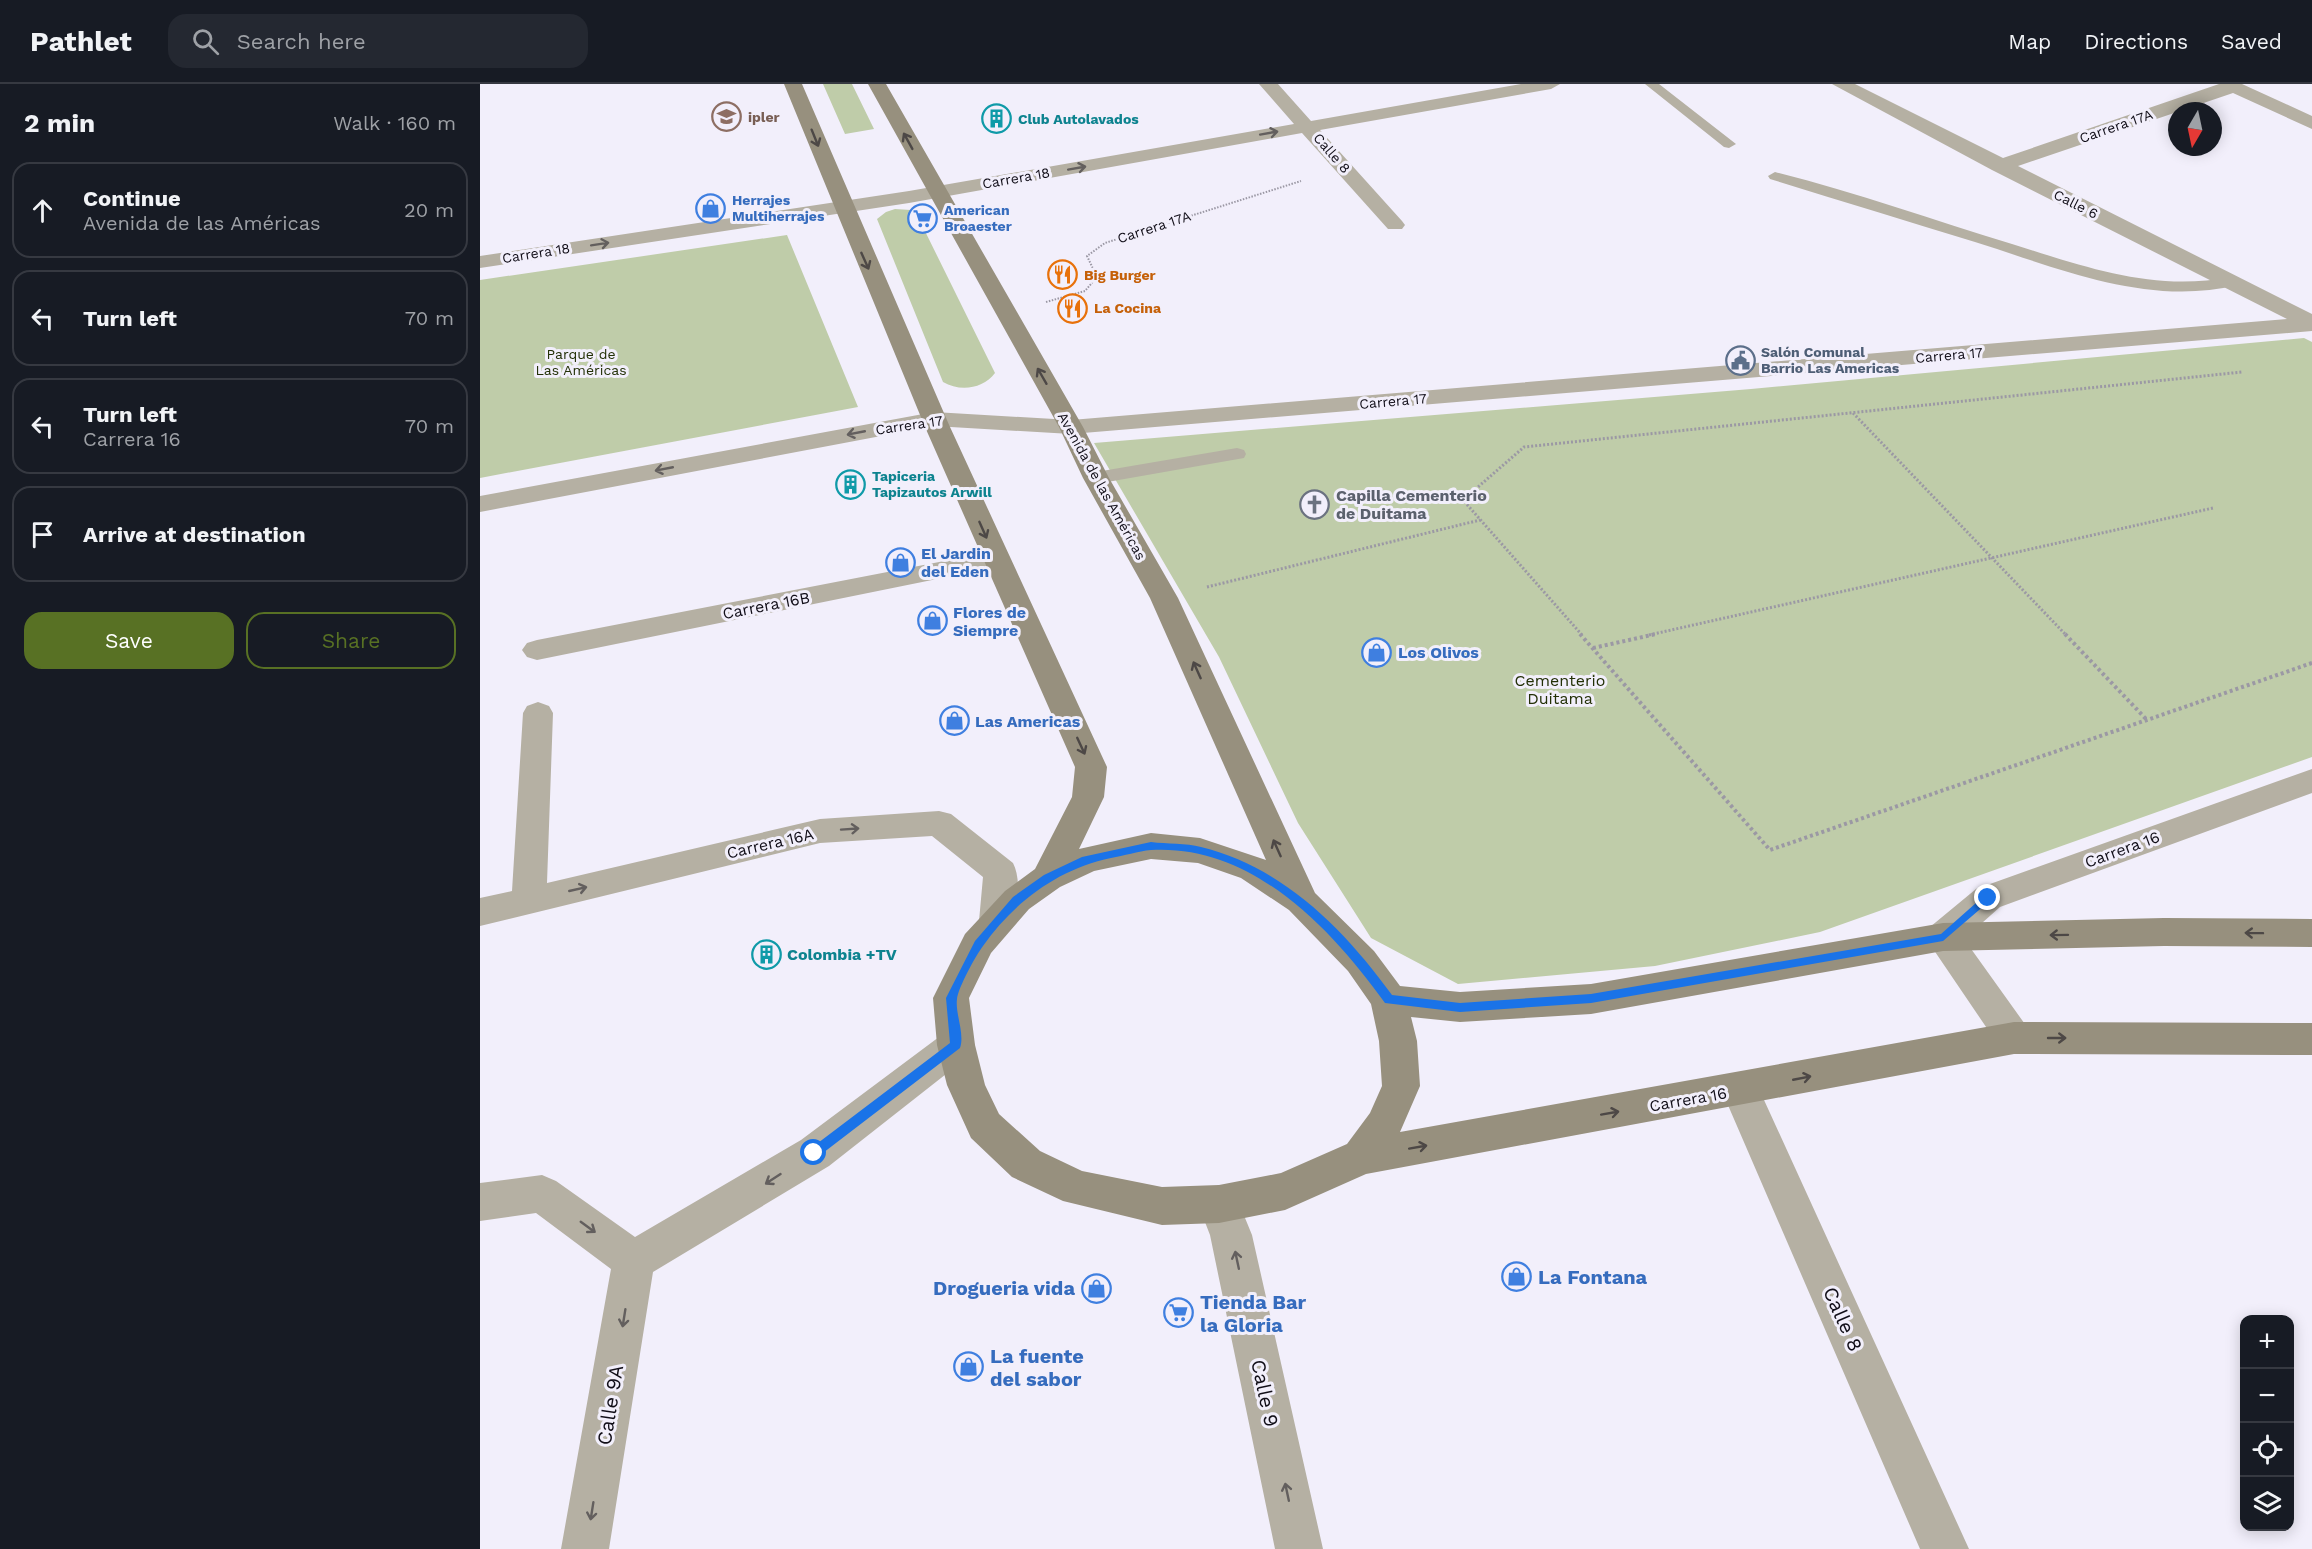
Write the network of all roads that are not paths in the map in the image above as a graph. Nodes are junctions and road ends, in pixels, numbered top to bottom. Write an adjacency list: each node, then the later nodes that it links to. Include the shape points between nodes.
1 (793, 84): 14 (main road, one-way to 14)
2 (877, 84): 13 (main road, Avenida de las Américas, one-way to 2)
3 (1268, 84): 9 (street, Calle 8)
4 (1551, 84): 9 (street, Carrera 18)
5 (1651, 84): 10 (lane)
6 (1841, 84): 11 (street, Calle 6)
7 (2231, 85): 8 (street); 11 (street, Carrera 17A)
8 (2312, 123)
9 (1308, 126): 13 (street, Carrera 18, one-way to 9); 15 (street, Calle 8)
10 (1729, 144)
11 (1999, 166): 17 (street, Calle 6)
12 (1775, 176): 17 (lane, via 2097,275 2156,287)
13 (937, 192): 14 (street, Carrera 18); 20 (main road, Avenida de las Américas, one-way to 13)
14 (842, 208): 16 (street, Carrera 18, one-way to 14); 19 (main road, one-way to 19)
15 (1395, 225)
16 (480, 262)
17 (2231, 282): 18 (street, Calle 6)
18 (2312, 323): 20 (street, Carrera 17)
19 (934, 419): 20 (street, Carrera 17); 23 (street, Carrera 17, one-way to 23); 24 (main road, one-way to 24)
20 (1071, 427): 22 (main road, Avenida de las Américas)
21 (1237, 454): 22 (lane)
22 (1096, 478): 30 (main road, Avenida de las Américas, one-way to 22, via 1164,598)
23 (480, 504)
24 (996, 560): 25 (street, Carrera 16B); 28 (main road, one-way to 28, via 1090,767 1088,797)
25 (537, 650)
26 (538, 713): 29 (street)
27 (2312, 781): 34 (street, Carrera 16, via 1988,898)
28 (1048, 878): 30 (main road, Carrera 16, via 1086,860 1151,846 1190,850 1253,869); 32 (main road, Carrera 16, via 1017,900)
29 (529, 900): 31 (street, Carrera 16A); 32 (street, Carrera 16A, one-way to 32, via 820,831 939,823 1001,872)
30 (1301, 901): 35 (main road, via 1361,961)
31 (480, 912)
32 (997, 921): 38 (main road, Carrera 16, via 978,944 951,998)
33 (2312, 933): 34 (main road, one-way to 34)
34 (1943, 937): 35 (main road, via 1591,999 1460,1007); 36 (street)
35 (1389, 1000): 40 (main road, via 1398,1041 1401,1086 1384,1124)
36 (2014, 1038): 37 (main road, Carrera 16, one-way to 37); 39 (main road, Carrera 16, one-way to 36)
37 (2312, 1039)
38 (956, 1045): 42 (main road, Carrera 16, via 966,1085 985,1126 1026,1164 1077,1188 1116,1198 1162,1206); 43 (street, one-way to 43, via 814,1153)
39 (1740, 1089): 40 (main road, Carrera 16, one-way to 39); 46 (street, Calle 8)
40 (1361, 1157): 42 (main road, Carrera 16, via 1285,1191)
41 (480, 1202): 43 (street, one-way to 43, via 542,1194)
42 (1219, 1204): 45 (street, Calle 9, one-way to 42, via 1231,1234)
43 (633, 1260): 44 (street, Calle 9A, one-way to 44)
44 (585, 1549)
45 (1299, 1549)
46 (1945, 1549)

